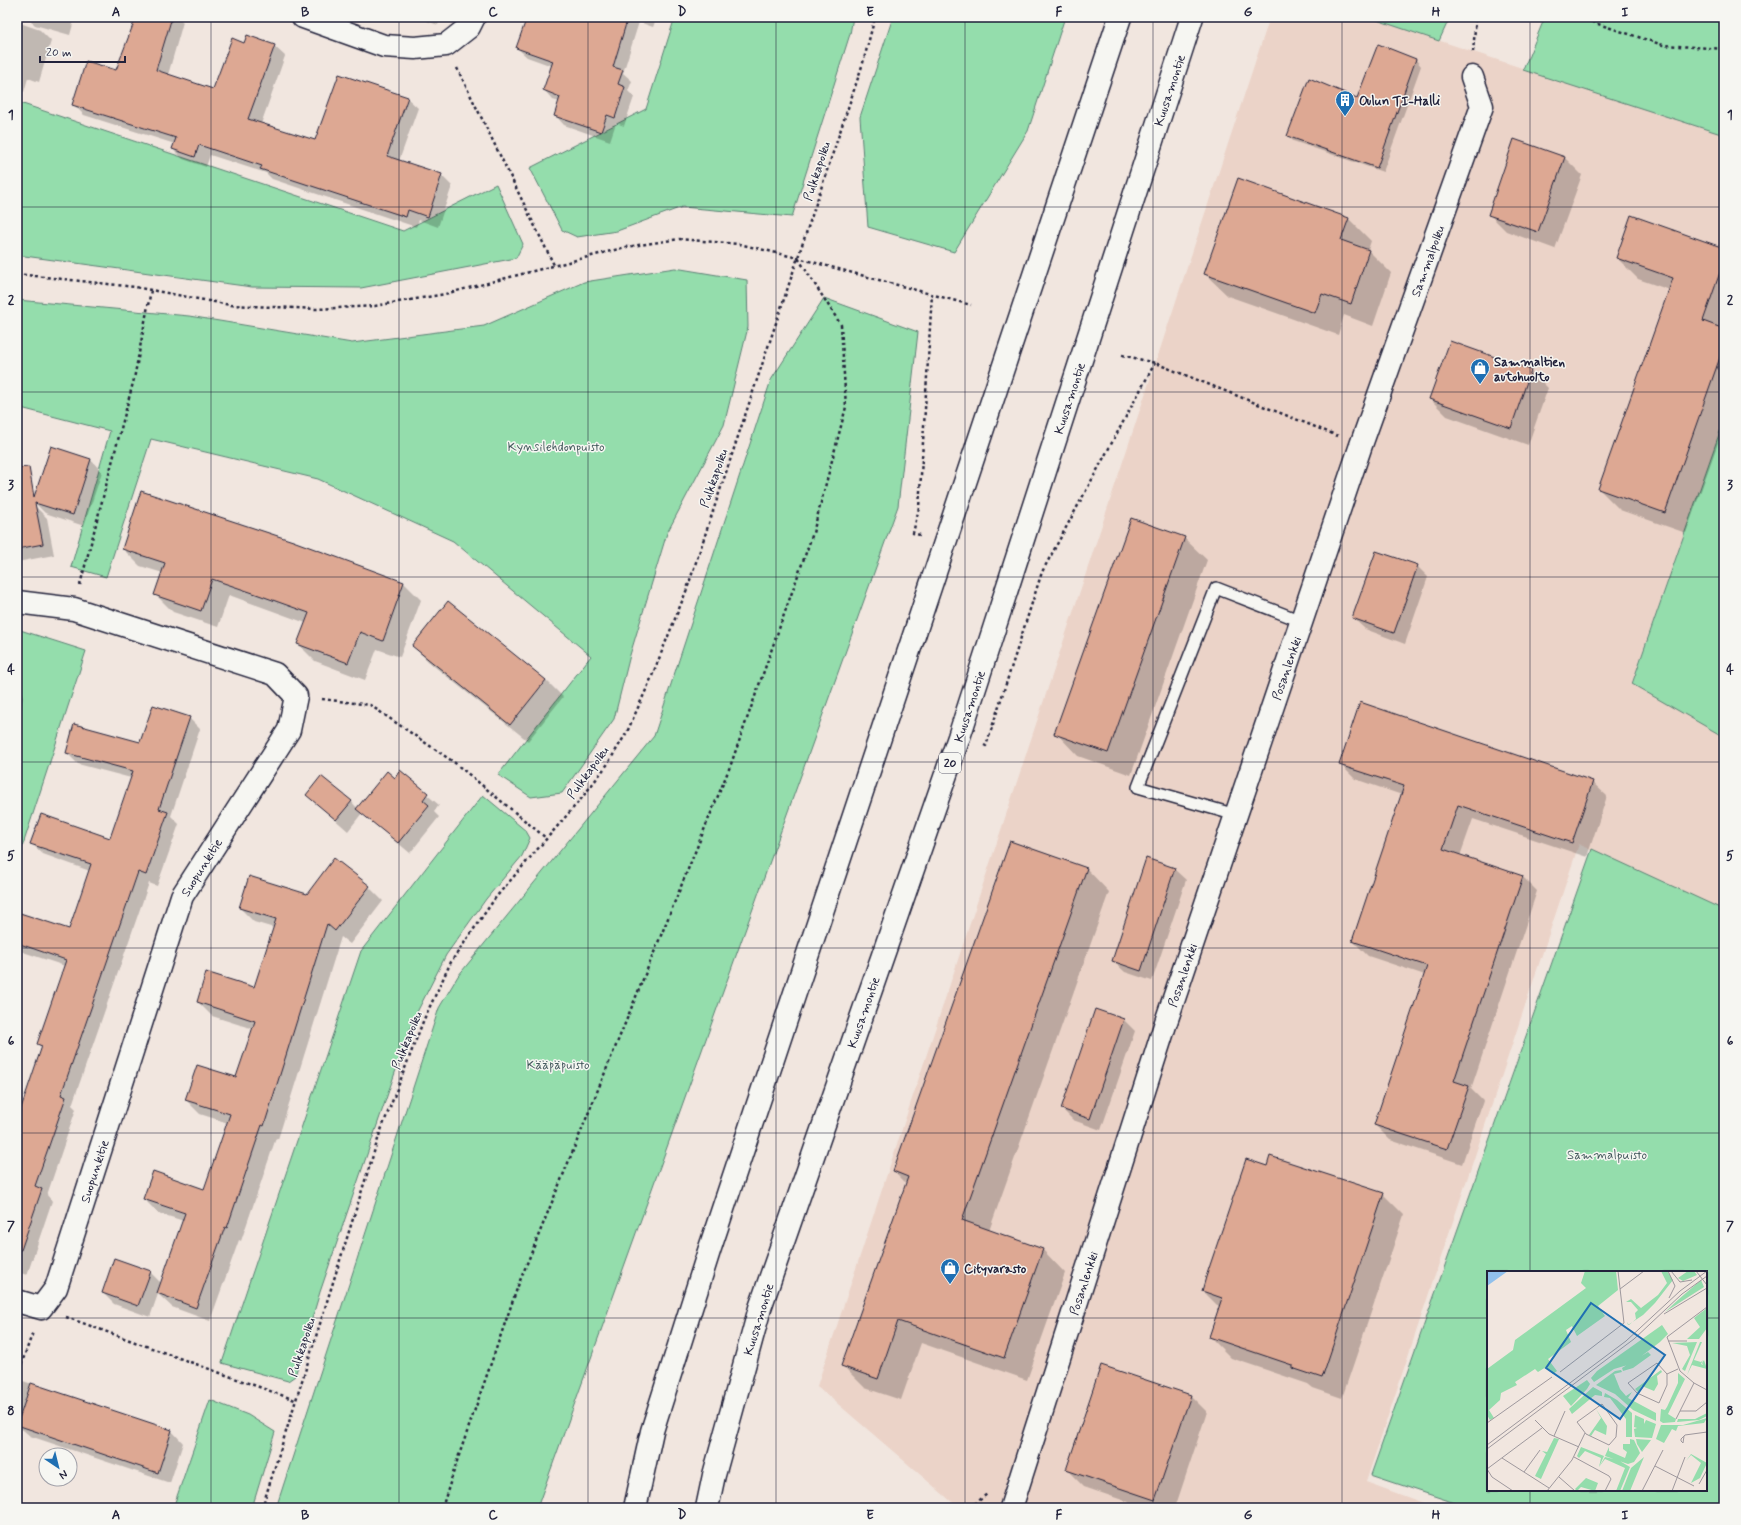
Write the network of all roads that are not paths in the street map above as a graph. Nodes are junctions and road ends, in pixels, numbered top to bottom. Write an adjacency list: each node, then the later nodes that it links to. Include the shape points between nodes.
1 (304, 17): 2 (main road, via 384,46 415,48 446,45 469,27)
2 (474, 17)
3 (1120, 17): 11 (main road, via 709,1251 652,1431)
4 (1192, 17): 12 (main road, Kuusamontie / 20, via 959,737 760,1308)
5 (1472, 77): 6 (main road, Sammalpolku, via 1482,106)
6 (1361, 445): 8 (main road, Posanlenkki)
7 (17, 602): 10 (main road, Suopunkitie, via 74,609 275,674 296,696 289,730 182,896 56,1288 41,1308)
8 (1302, 621): 9 (main road, Posanlenkki); 9 (lane, via 1216,588 1138,787)
9 (1236, 815): 13 (main road, Posanlenkki, via 1166,1022)
10 (17, 1301)
11 (635, 1508)
12 (707, 1508)
13 (1011, 1508)

